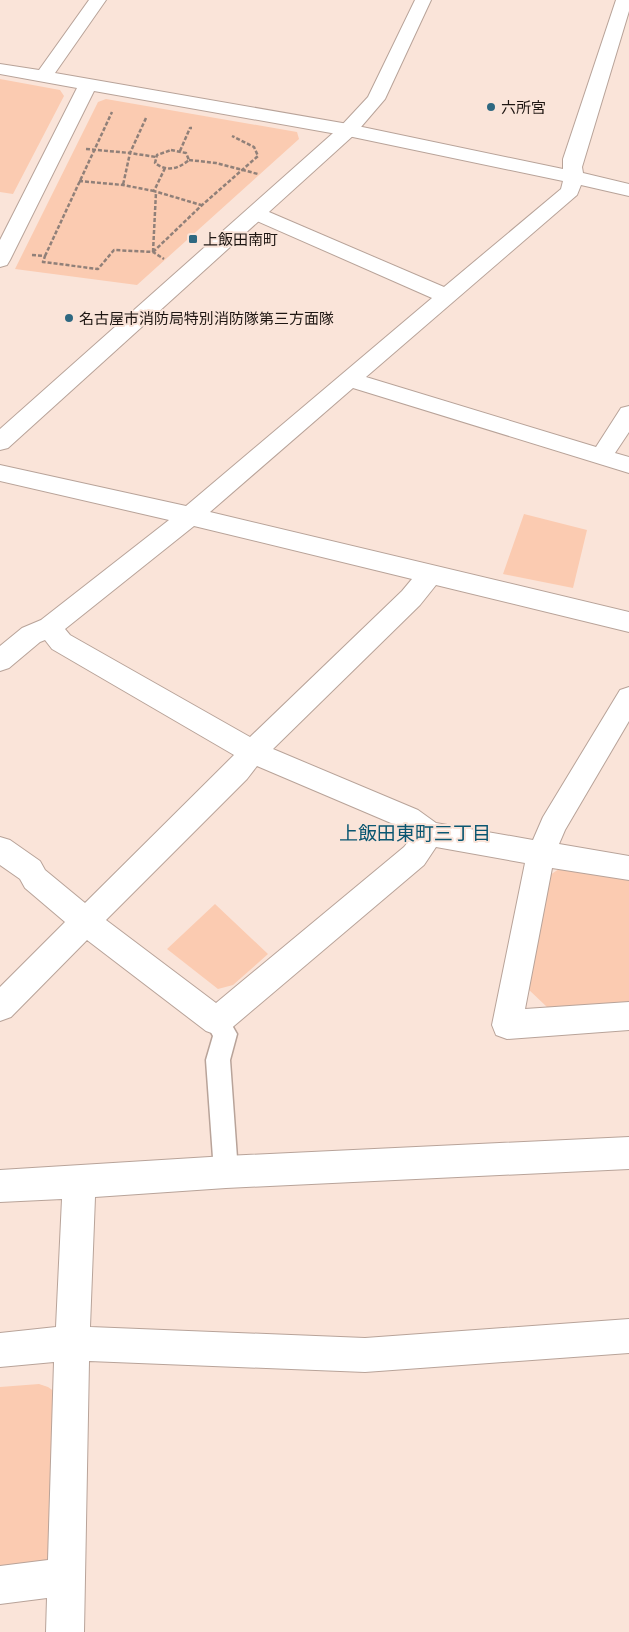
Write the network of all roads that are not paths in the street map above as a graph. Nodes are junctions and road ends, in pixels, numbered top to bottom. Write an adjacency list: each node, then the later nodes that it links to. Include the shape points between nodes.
1 (98, 0): 5 (street)
2 (424, 0): 7 (street, via 376,99)
3 (624, 0): 8 (street, via 573,159)
4 (0, 69): 5 (street)
5 (43, 76): 6 (street)
6 (88, 85): 7 (street); 11 (street)
7 (348, 130): 8 (street); 10 (street)
8 (574, 177): 9 (street); 12 (street, via 570,191)
9 (629, 190)
10 (255, 213): 12 (street); 15 (street)
11 (2, 256)
12 (446, 296): 13 (street)
13 (348, 379): 16 (street); 19 (street)
14 (629, 414): 16 (street)
15 (0, 442)
16 (601, 457): 17 (street)
17 (629, 465)
18 (0, 473): 19 (street)
19 (190, 516): 20 (street); 22 (street)
20 (430, 576): 21 (street); 25 (street)
21 (629, 622)
22 (50, 627): 23 (street, via 31,636); 25 (street, via 61,642)
23 (0, 661)
24 (629, 698): 28 (street, via 553,825)
25 (252, 752): 26 (street, via 408,818); 30 (street, via 238,771)
26 (430, 834): 28 (street); 33 (street, via 414,856)
27 (0, 849): 30 (street, via 30,870 35,879)
28 (541, 854): 29 (street); 32 (street, via 507,1025)
29 (629, 868)
30 (86, 922): 31 (street); 33 (street)
31 (0, 1007)
32 (629, 1016)
33 (217, 1021): 35 (lane, via 225,1034 218,1060)
34 (629, 1155): 35 (street)
35 (226, 1172): 36 (street)
36 (78, 1182): 37 (street); 39 (street)
37 (0, 1186)
38 (629, 1336): 39 (street, via 365,1356)
39 (72, 1343): 40 (street); 41 (street)
40 (0, 1350)
41 (66, 1577): 42 (street); 43 (street)
42 (0, 1585)
43 (65, 1632)

